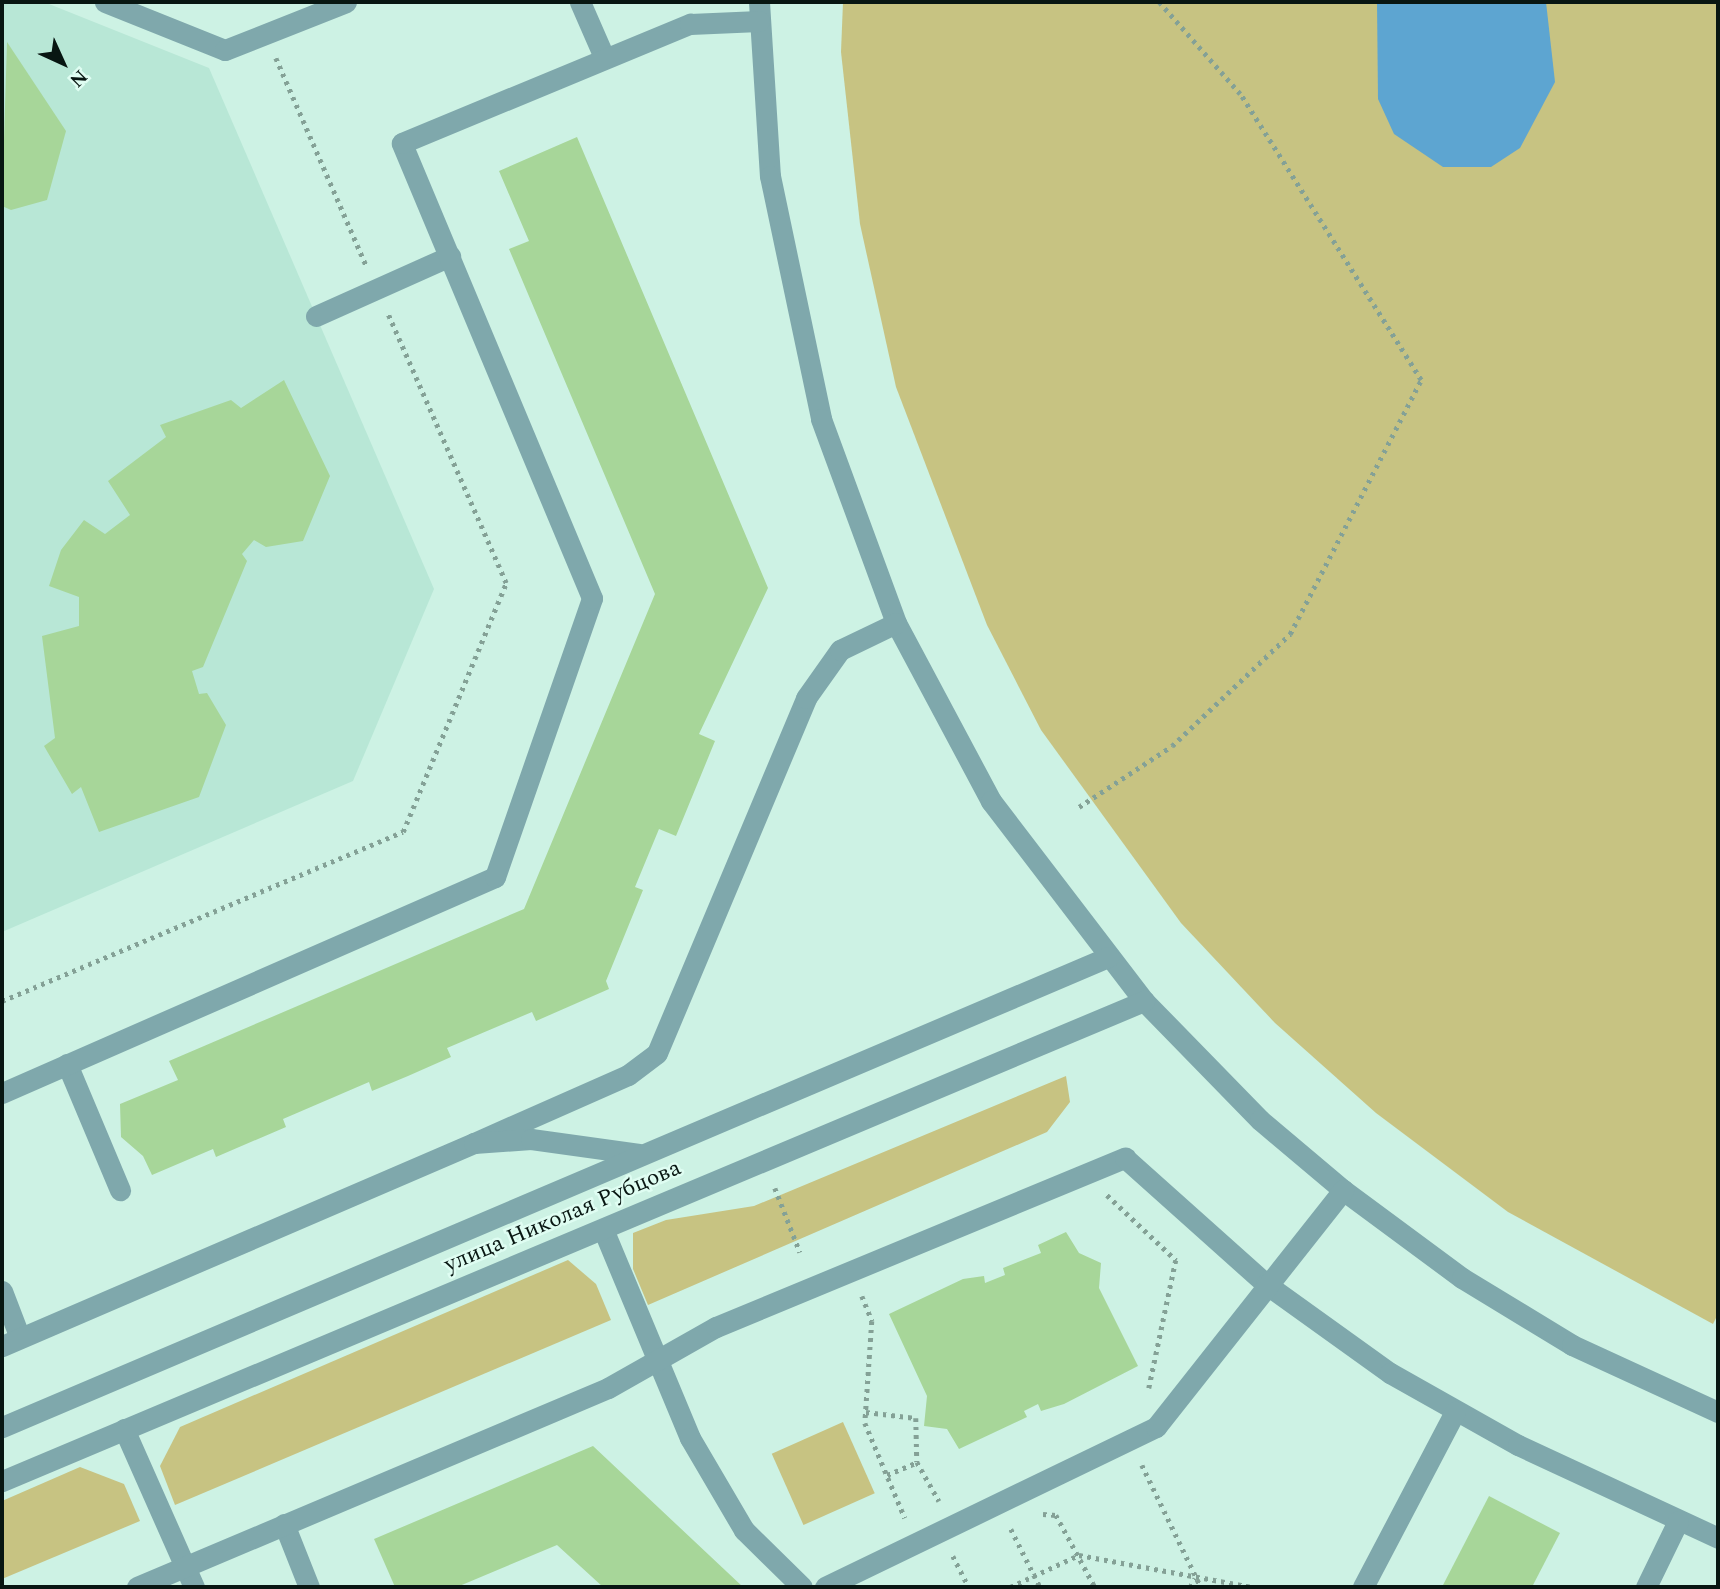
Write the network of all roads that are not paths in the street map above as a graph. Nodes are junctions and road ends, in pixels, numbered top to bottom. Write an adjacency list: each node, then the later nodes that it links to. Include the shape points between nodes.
1 (105, 2): 2 (street, via 226,50 267,38)
2 (346, 2)
3 (580, 2): 5 (street)
4 (759, 12): 5 (street, via 690,24); 8 (street, via 771,176 793,301 854,523)
5 (604, 57): 6 (street, via 402,143)
6 (450, 256): 7 (street); 11 (street, via 592,598 495,877)
7 (316, 316)
8 (896, 623): 9 (street, via 991,801); 13 (street, via 840,650 806,698 657,1053 628,1075)
9 (1108, 957): 10 (street); 14 (street, улица Николая Рубцова)
10 (1144, 1001): 16 (street, via 1260,1120); 17 (street, улица Николая Рубцова)
11 (67, 1064): 12 (street); 15 (street)
12 (2, 1093)
13 (474, 1143): 14 (street, via 531,1139); 20 (street)
14 (641, 1154): 24 (street, улица Николая Рубцова)
15 (120, 1190)
16 (1343, 1191): 18 (street); 23 (street, via 1462,1278 1572,1345)
17 (603, 1229): 21 (street); 25 (street, улица Николая Рубцова)
18 (1266, 1284): 21 (street, via 1125,1158 716,1327); 22 (street); 35 (street, via 1156,1427)
19 (2, 1292): 20 (street)
20 (11, 1342)
21 (657, 1360): 28 (street, via 608,1388); 34 (street, via 690,1438 744,1530)
22 (1455, 1412): 27 (street); 36 (street)
23 (1718, 1412)
24 (2, 1427)
25 (124, 1429): 26 (street, улица Николая Рубцова); 30 (street)
26 (2, 1481)
27 (1678, 1521): 29 (street); 37 (street)
28 (284, 1524): 30 (street); 33 (street)
29 (1718, 1538)
30 (180, 1569): 31 (street); 32 (street)
31 (137, 1587)
32 (194, 1587)
33 (309, 1587)
34 (802, 1587)
35 (825, 1587)
36 (1363, 1587)
37 (1646, 1587)

